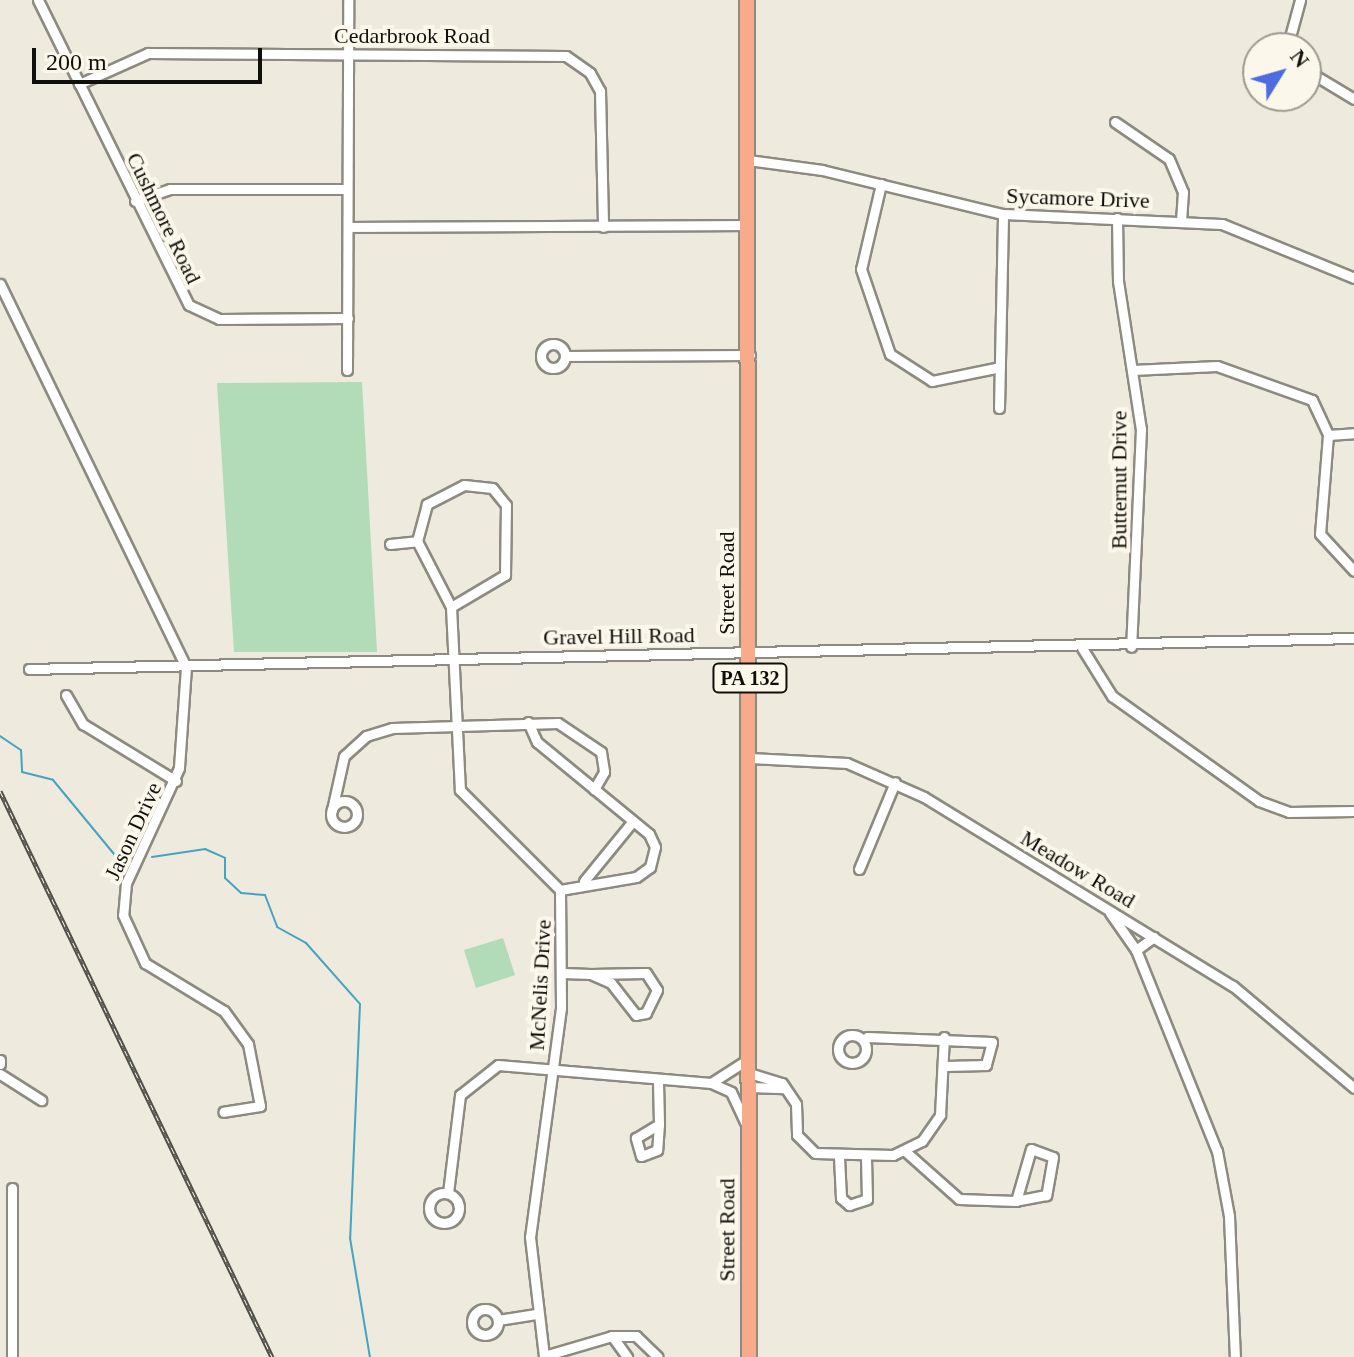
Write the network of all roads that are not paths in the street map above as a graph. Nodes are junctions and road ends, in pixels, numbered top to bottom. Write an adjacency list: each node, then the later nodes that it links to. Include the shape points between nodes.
1 (38, 0): 8 (street, Cushmore Road)
2 (348, 0): 6 (street)
3 (747, 0): 11 (main road, Street Road / PA 132)
4 (1300, 0): 5 (street)
5 (1291, 32)
6 (348, 54): 8 (street, Cedarbrook Road, via 148,53); 13 (street); 20 (street, Cedarbrook Road, via 557,55 583,66 602,100)
7 (1322, 80): 9 (street)
8 (79, 84): 14 (street, Cushmore Road)
9 (1354, 99)
10 (1115, 122): 17 (street, via 1169,159 1183,192)
11 (748, 160): 12 (street, Sycamore Drive); 18 (main road, Street Road / PA 132)
12 (881, 184): 15 (street, Sycamore Drive); 26 (street, via 861,269 890,354 932,381)
13 (347, 189): 14 (street, via 170,189); 19 (street)
14 (135, 201): 23 (street, Cushmore Road, via 179,292 202,314)
15 (1003, 214): 16 (street, Sycamore Drive); 26 (street)
16 (1117, 218): 17 (street, Sycamore Drive); 28 (street, Butternut Drive)
17 (1181, 220): 21 (street, Sycamore Drive, via 1258,233)
18 (749, 225): 20 (street); 24 (main road, Street Road / PA 132)
19 (348, 227): 20 (street); 23 (street)
20 (603, 227)
21 (1354, 278)
22 (0, 284): 41 (street)
23 (348, 318): 27 (street)
24 (750, 355): 25 (street); 39 (main road, Street Road / PA 132)
25 (565, 356)
26 (1000, 367): 29 (street)
27 (347, 370)
28 (1132, 370): 31 (street, via 1206,364 1293,387 1317,406); 37 (street, Butternut Drive, via 1141,451)
29 (999, 408)
30 (1354, 433): 31 (street)
31 (1328, 435): 34 (street, via 1320,534)
32 (417, 541): 33 (street); 35 (street); 35 (street, via 427,504 448,491 492,488 506,505 505,575)
33 (390, 544)
34 (1354, 571)
35 (451, 607): 40 (street, McNelis Drive)
36 (1354, 638): 37 (street, Gravel Hill Road)
37 (1131, 647): 38 (street, Gravel Hill Road)
38 (1082, 648): 39 (street, Gravel Hill Road); 51 (street, via 1112,696 1259,801 1289,812)
39 (749, 651): 40 (street, Gravel Hill Road); 46 (main road, Street Road / PA 132)
40 (453, 656): 41 (street, Gravel Hill Road); 45 (street, McNelis Drive)
41 (186, 667): 42 (street, Gravel Hill Road); 47 (street, Jason Drive)
42 (29, 669)
43 (66, 695): 47 (street, via 83,724)
44 (528, 722): 45 (street); 49 (street, via 537,742); 49 (street, via 558,723 597,748 605,764)
45 (453, 726): 50 (street, via 383,729 358,741 334,776); 55 (street, McNelis Drive, via 465,798 543,866)
46 (750, 758): 48 (street, Meadow Road, via 829,759); 63 (main road, Street Road / PA 132)
47 (176, 781): 73 (street, Jason Drive, via 126,883 123,915 145,963 224,1011 248,1044 260,1106)
48 (895, 782): 53 (street); 56 (street, Meadow Road)
49 (594, 789): 52 (street)
50 (332, 810)
51 (1354, 811)
52 (633, 821): 54 (street); 54 (street, via 653,840 650,867 630,880)
53 (859, 869)
54 (584, 881): 55 (street)
55 (560, 890): 59 (street, McNelis Drive)
56 (1106, 907): 57 (street, Meadow Road); 58 (street)
57 (1156, 937): 58 (street); 71 (street, Meadow Road, via 1271,1015)
58 (1136, 950): 90 (street, via 1194,1083 1223,1177)
59 (562, 973): 60 (street); 65 (street, McNelis Drive)
60 (591, 974): 60 (street, via 646,973 657,990 646,1013 636,1015 611,983)
61 (867, 1037): 62 (street)
62 (944, 1037): 64 (street); 64 (street, via 992,1042 986,1065)
63 (750, 1050): 67 (main road, Street Road / PA 132); 69 (street, via 738,1072)
64 (945, 1066): 76 (street, via 940,1115)
65 (554, 1071): 68 (street); 80 (street, via 498,1065 468,1083 457,1103); 82 (street, McNelis Drive, via 530,1237)
66 (0, 1074): 72 (street)
67 (749, 1080): 70 (street); 70 (street, via 775,1078); 75 (main road, Street Road / PA 132)
68 (658, 1082): 69 (street); 74 (street)
69 (711, 1083): 75 (street, via 735,1097)
70 (784, 1088): 77 (street, via 796,1104 802,1143)
71 (1354, 1088)
72 (41, 1100)
73 (223, 1112)
74 (659, 1124)
75 (750, 1135): 89 (main road, Street Road / PA 132)
76 (905, 1151): 78 (street); 81 (street, via 959,1199)
77 (839, 1157): 78 (street); 78 (street, via 841,1198 849,1205 867,1199)
78 (866, 1157)
79 (12, 1188): 85 (street)
80 (448, 1193)
81 (1016, 1201): 81 (street, via 1028,1151 1051,1154 1046,1195)
82 (535, 1314): 83 (street); 86 (street, McNelis Drive)
83 (498, 1320)
84 (612, 1336): 86 (street); 87 (street); 88 (street, via 636,1336)
85 (12, 1357)
86 (544, 1357)
87 (627, 1357)
88 (658, 1357)
89 (749, 1357)
90 (1235, 1357)

